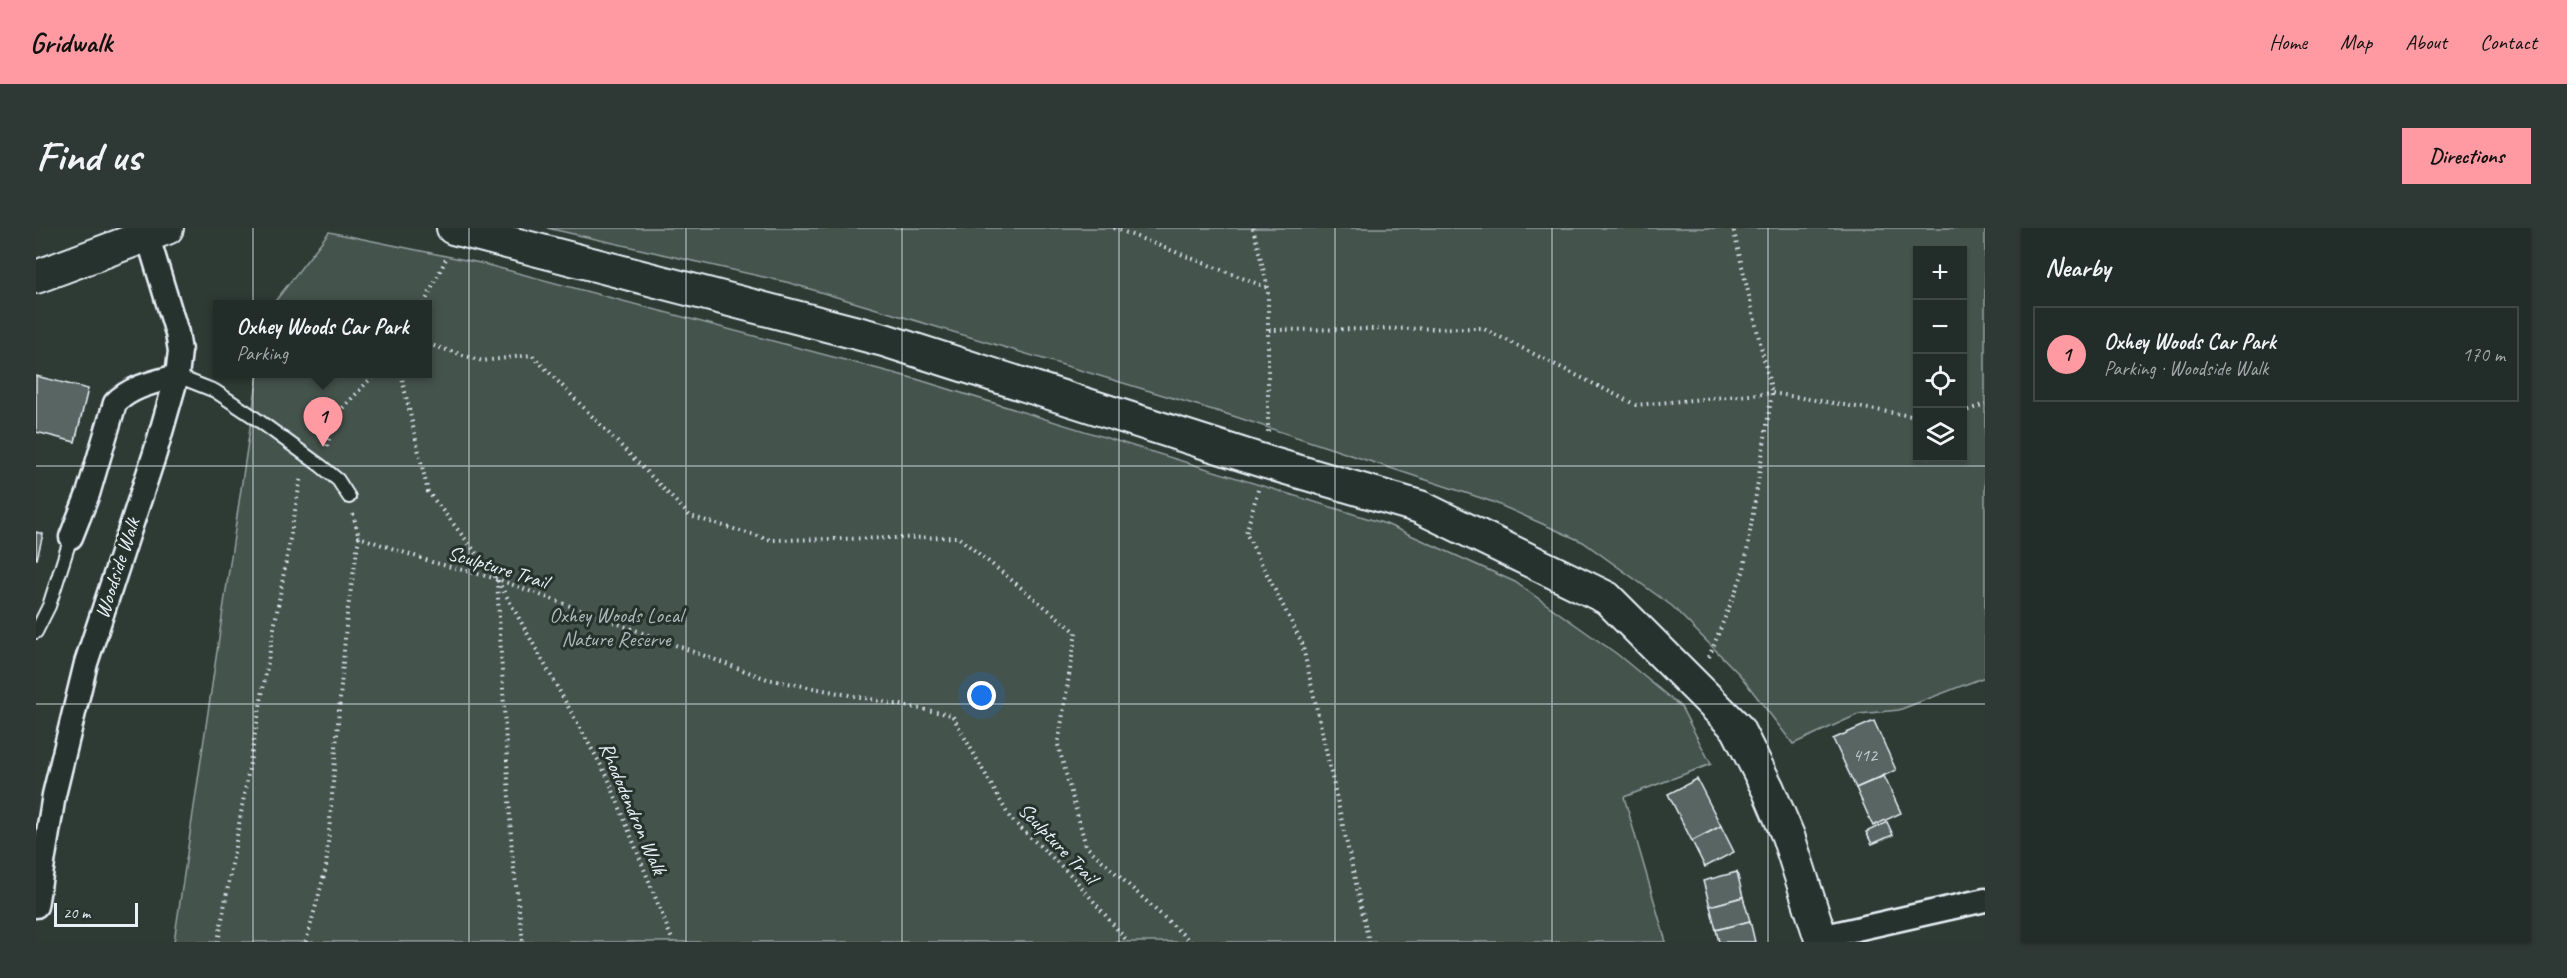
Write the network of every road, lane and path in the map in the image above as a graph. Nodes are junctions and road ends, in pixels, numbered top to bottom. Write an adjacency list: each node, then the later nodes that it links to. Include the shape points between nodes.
1 (1114, 228): 7 (path)
2 (1253, 228): 7 (path)
3 (1733, 228): 14 (path)
4 (457, 229): 8 (path); 19 (main road, via 884,340)
5 (157, 231): 6 (main road); 11 (street, Woodside Walk, via 180,351)
6 (36, 278)
7 (1268, 288): 9 (path)
8 (426, 300)
9 (1269, 330): 14 (path, via 1482,328 1635,405); 19 (path)
10 (432, 345): 34 (path, via 482,361 532,356 690,516 771,540 958,537 1076,632 1059,745 1086,846)
11 (177, 376): 18 (lane, via 215,391); 22 (street, via 138,387 115,403); 27 (street, Woodside Walk, via 86,663 54,795)
12 (371, 378): 20 (path, via 336,415)
13 (402, 378): 23 (path, Rhododendron Walk, via 428,492)
14 (1772, 393): 17 (path); 25 (path, via 1744,570)
15 (1985, 404): 16 (path)
16 (1967, 410)
17 (1913, 416)
18 (306, 455): 20 (lane); 29 (path)
19 (1266, 462): 25 (main road, via 1420,507 1607,598); 35 (path, via 1246,533 1302,643)
20 (321, 466): 21 (lane, via 338,480)
21 (349, 497)
22 (71, 537): 24 (lane, via 49,606)
23 (497, 579): 30 (path, Sculpture Trail, via 359,537 347,614 326,868); 31 (path, via 512,853); 32 (path, Rhododendron Walk, via 608,778); 33 (path, Sculpture Trail, via 766,679 952,715 1010,818 1074,877)
24 (36, 632)
25 (1697, 688): 28 (main road, via 1737,728 1768,789 1800,866)
26 (1985, 900): 28 (street)
27 (36, 906)
28 (1822, 940)
29 (218, 942)
30 (306, 942)
31 (523, 942)
32 (673, 942)
33 (1128, 942)
34 (1191, 942)
35 (1369, 942)

